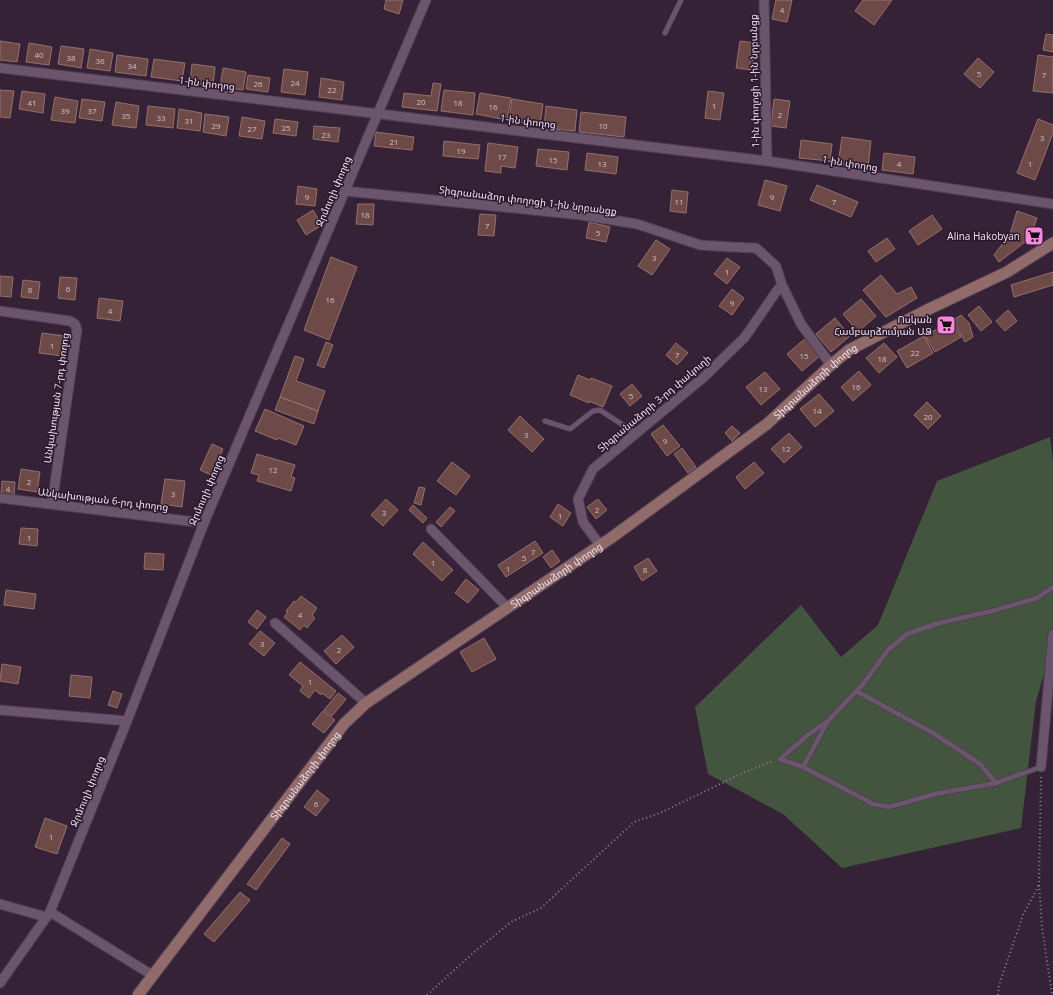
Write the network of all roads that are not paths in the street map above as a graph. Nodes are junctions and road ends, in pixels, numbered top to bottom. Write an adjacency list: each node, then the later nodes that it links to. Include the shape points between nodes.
1 (426, 0): 6 (street, Ջրմուղի փողոց)
2 (680, 0): 4 (lane)
3 (764, 0): 7 (street, 1-ին փողոցի 1-ին նրբանցք)
4 (665, 33)
5 (0, 68): 6 (street, 1-ին փողոց)
6 (378, 114): 7 (street, 1-ին փողոց); 8 (street, Ջրմուղի փողոց)
7 (767, 161): 9 (street, 1-ին փողոց)
8 (345, 191): 11 (street, Տիգրանաձոր փողոցի 1-ին նրբանցք, via 581,215 637,224 700,245 756,248 776,266); 18 (street, Ջրմուղի փողոց)
9 (1053, 204)
10 (1053, 243): 13 (main road, Տիգրանաձորի փողոց, via 1007,272 849,350)
11 (782, 285): 13 (street, Տիգրանաձոր փողոցի 1-ին նրբանցք, via 801,324); 15 (street, Տիգրանաձորի 3-րդ փակուղի, via 735,347 704,377)
12 (0, 312): 17 (street, Անկախության 7-րդ փողոց, via 70,321 75,324 77,330)
13 (831, 365): 20 (main road, Տիգրանաձորի փողոց, via 767,424)
14 (545, 421): 15 (lane, via 570,429 593,411 600,410)
15 (636, 433): 20 (street, Տիգրանաձորի 3-րդ փակուղի, via 593,469 578,499 583,522)
16 (0, 498): 17 (street, Անկախության 6-րդ փողոց)
17 (52, 504): 18 (street, Անկախության 6-րդ փողոց)
18 (204, 523): 28 (street, Ջրմուղի փողոց)
19 (431, 529): 22 (street)
20 (600, 545): 22 (main road, Տիգրանաձորի փողոց)
21 (1053, 587): 25 (lane, via 1037,598 907,634 888,650)
22 (507, 606): 26 (main road, Տիգրանաձորի փողոց)
23 (275, 623): 26 (street)
24 (1053, 634): 31 (street)
25 (856, 691): 29 (lane); 32 (lane, via 933,733 980,764)
26 (366, 703): 35 (main road, Տիգրանաձորի փողոց, via 344,724)
27 (0, 710): 28 (street)
28 (127, 721): 34 (street, Ջրմուղի փողոց)
29 (828, 721): 30 (lane); 30 (lane, via 780,759)
30 (802, 767): 32 (lane, via 873,804 889,807 935,794)
31 (1041, 767): 32 (lane)
32 (996, 783)
33 (0, 904): 34 (street)
34 (48, 915): 35 (street); 36 (street, Ջրմուղի փողոց)
35 (152, 975): 37 (main road, Տիգրանաձորի փողոց)
36 (0, 983)
37 (138, 995)

